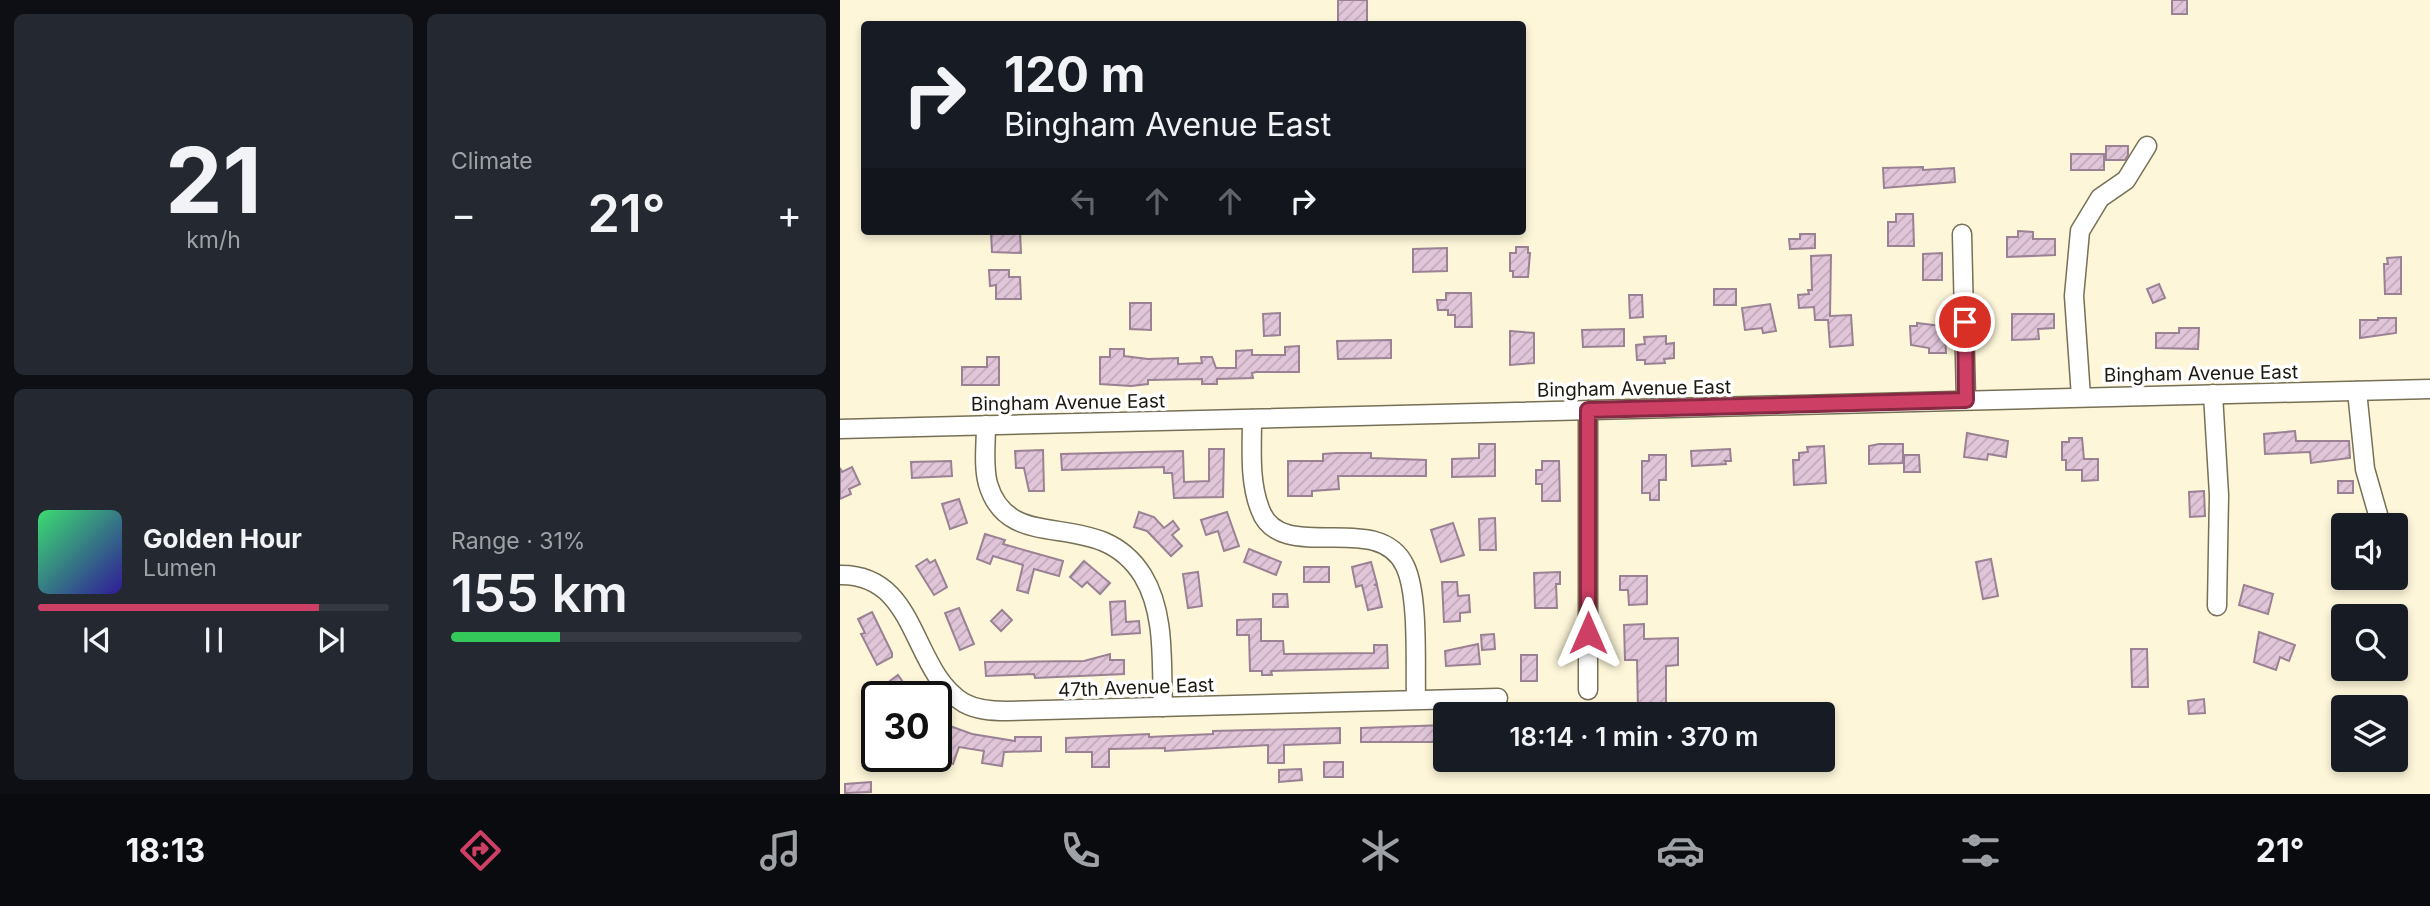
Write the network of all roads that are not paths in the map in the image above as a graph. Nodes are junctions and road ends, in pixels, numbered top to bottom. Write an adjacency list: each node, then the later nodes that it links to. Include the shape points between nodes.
1 (2147, 146): 6 (street, via 2126,180 2100,198 2080,231 2074,296)
2 (1962, 234): 7 (street)
3 (2430, 389): 4 (street, Bingham Avenue East)
4 (2357, 391): 5 (street, Bingham Avenue East); 12 (street, via 2365,469)
5 (2213, 394): 6 (street, Bingham Avenue East); 14 (street, via 2219,495)
6 (2081, 397): 7 (street, Bingham Avenue East)
7 (1966, 400): 8 (street, Bingham Avenue East)
8 (1588, 410): 9 (street, Bingham Avenue East); 15 (street)
9 (1252, 418): 10 (street, Bingham Avenue East); 17 (street, via 1253,482 1260,511 1273,525 1306,538 1372,539 1393,550 1404,564 1412,601)
10 (986, 425): 11 (street, Bingham Avenue East); 18 (street, via 987,483 1005,512 1023,525 1100,538 1121,550 1142,575 1156,605)
11 (840, 429)
12 (2378, 513)
13 (840, 575): 18 (street, 47th Avenue East, via 858,576 885,588 945,684 964,703 979,709)
14 (2217, 606)
15 (1588, 690)
16 (1498, 698): 17 (street, 47th Avenue East)
17 (1416, 699): 18 (street, 47th Avenue East)
18 (1163, 707)

